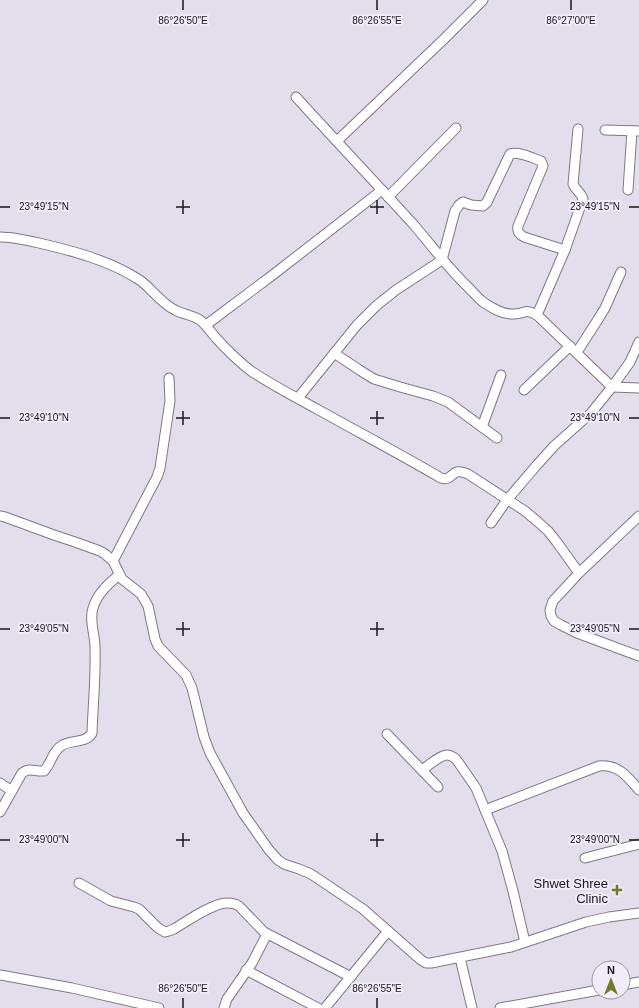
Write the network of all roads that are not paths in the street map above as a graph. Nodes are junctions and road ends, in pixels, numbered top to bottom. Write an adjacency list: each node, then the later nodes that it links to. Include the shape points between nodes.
1 (483, 0): 7 (street)
2 (296, 97): 7 (street)
3 (456, 128): 9 (street)
4 (578, 129): 11 (street, via 573,184 583,198)
5 (605, 130): 6 (street)
6 (636, 131): 8 (street)
7 (337, 141): 9 (street)
8 (628, 190)
9 (385, 194): 12 (street); 15 (street)
10 (0, 236): 15 (street, via 56,247 112,265 139,280 174,310 199,319)
11 (565, 250): 12 (street, via 524,237 517,230 543,166 541,161 514,153 510,154 483,206 463,202 459,205 455,211); 14 (street)
12 (442, 260): 14 (street, via 482,301 497,310 506,314 531,311); 18 (street, via 376,306)
13 (621, 272): 17 (street, via 597,321)
14 (537, 315): 17 (street)
15 (206, 325): 24 (street, via 230,353 252,371)
16 (639, 342): 21 (street, via 630,362)
17 (573, 349): 21 (street); 23 (street)
18 (334, 353): 24 (street); 25 (street, via 374,379 441,398)
19 (501, 375): 25 (street)
20 (169, 378): 31 (street, via 170,401 160,468)
21 (612, 387): 22 (street); 27 (street, via 591,413 540,461)
22 (639, 388)
23 (524, 390)
24 (298, 398): 27 (street, via 441,478 447,479 460,471)
25 (482, 427): 26 (street)
26 (497, 438)
27 (507, 500): 30 (street); 32 (street, via 548,531)
28 (0, 516): 31 (street, via 100,551)
29 (639, 516): 32 (street)
30 (491, 523)
31 (113, 561): 33 (street)
32 (579, 573): 34 (street, via 553,601 550,610 554,621 577,633)
33 (119, 575): 40 (street, via 105,586 92,609 95,646 92,733 84,740 61,746 44,771 26,770); 47 (street, via 140,594 148,606 154,639 158,646 186,675 210,753 243,813 269,850 284,864 311,874 363,909)
34 (639, 656)
35 (386, 734): 36 (street)
36 (422, 770): 38 (street); 41 (street, via 442,756 451,755 476,788)
37 (0, 783): 40 (street)
38 (438, 787)
39 (639, 790): 41 (street, via 616,768 599,766)
40 (12, 791): 42 (street)
41 (485, 810): 49 (street, via 502,851)
42 (0, 812)
43 (639, 844): 44 (street)
44 (585, 858)
45 (79, 883): 48 (street, via 111,901 139,909 165,932 214,906 226,903 239,906)
46 (639, 913): 49 (street, via 586,922)
47 (388, 931): 50 (street, via 426,963); 53 (street)
48 (267, 934): 51 (street); 53 (street)
49 (525, 942): 50 (street)
50 (460, 958): 60 (street)
51 (246, 970): 57 (street); 58 (street)
52 (0, 975): 56 (street)
53 (351, 978): 59 (street)
54 (591, 992): 55 (street)
55 (519, 1006): 61 (street)
56 (159, 1008)
57 (224, 1008)
58 (318, 1008)
59 (325, 1008)
60 (472, 1008)
61 (500, 1008)

